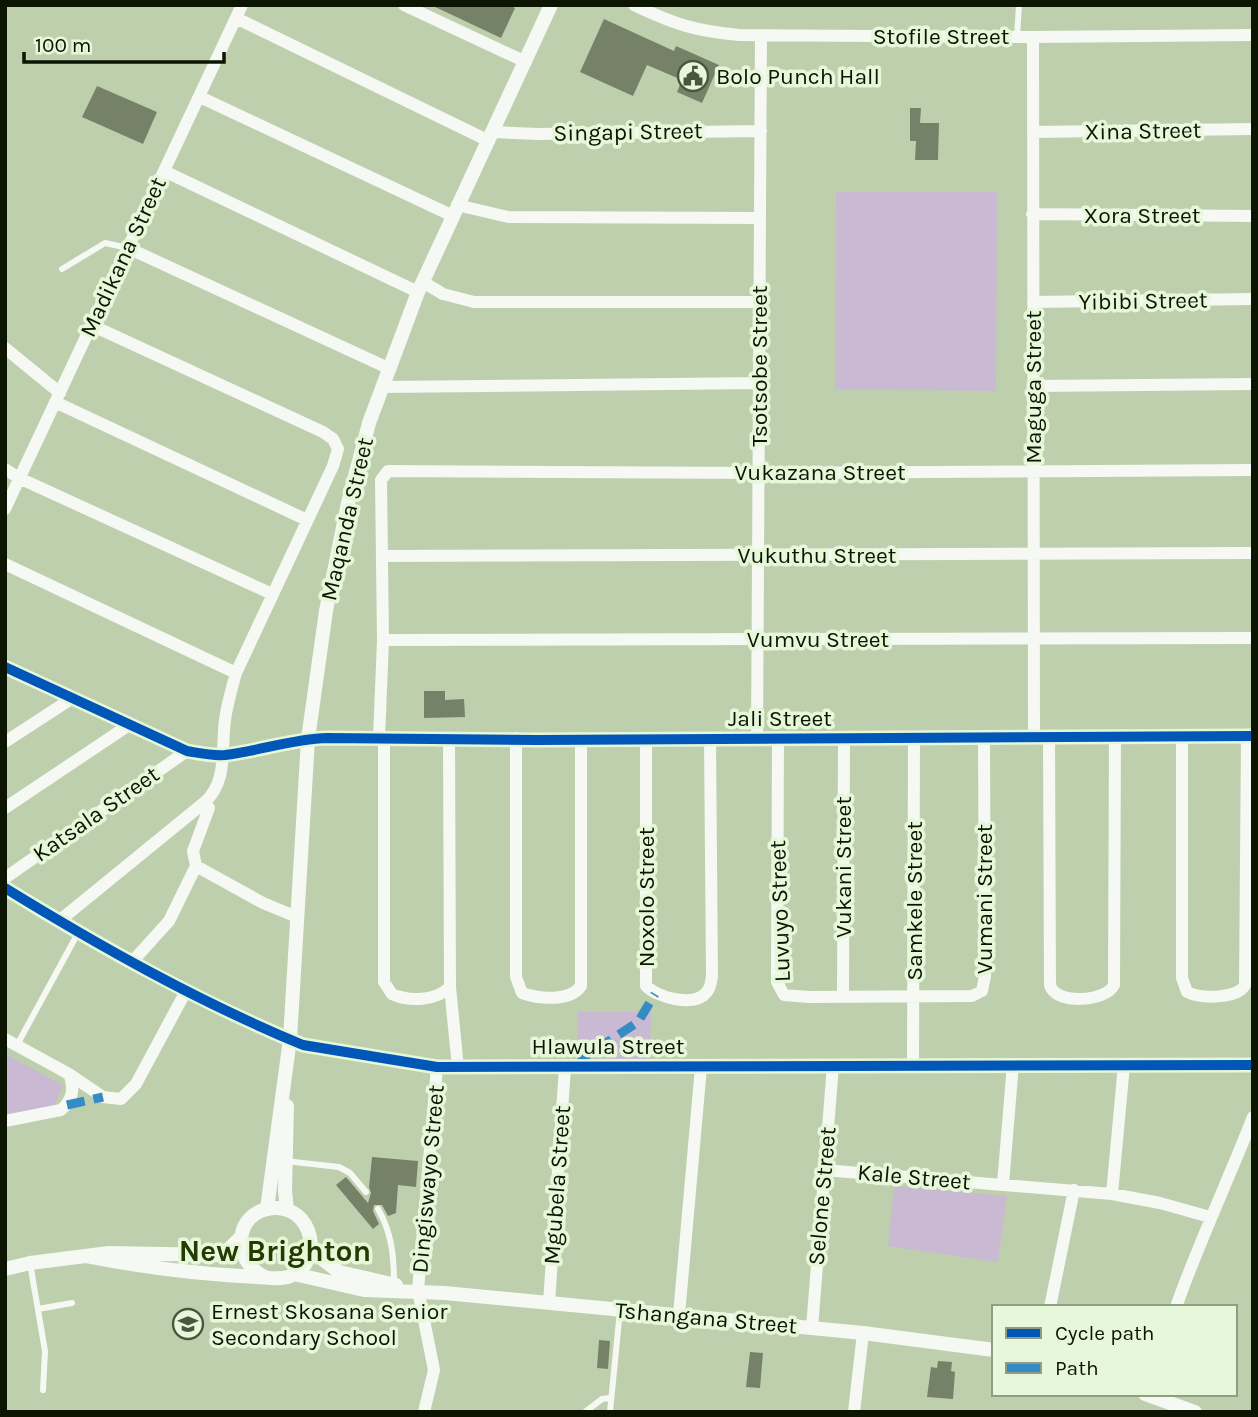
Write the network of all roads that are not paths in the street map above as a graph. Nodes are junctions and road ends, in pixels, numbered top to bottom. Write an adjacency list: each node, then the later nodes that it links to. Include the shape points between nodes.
1 (242, 5): 6 (street, Madikana Street)
2 (404, 5): 11 (street)
3 (551, 5): 11 (street, Maqanda Street)
4 (634, 5): 8 (street, Stofile Street, via 701,31)
5 (1019, 5): 9 (lane)
6 (236, 18): 12 (street, Madikana Street); 16 (street)
7 (1253, 34): 10 (street, Stofile Street)
8 (761, 36): 9 (street, Stofile Street); 14 (street, Tsotsobe Street)
9 (1017, 37): 10 (street, Stofile Street)
10 (1033, 37): 15 (street, Maguga Street)
11 (526, 62): 16 (street, Maqanda Street)
12 (200, 97): 17 (street, Madikana Street); 18 (street)
13 (1253, 129): 15 (street, Xina Street)
14 (761, 131): 16 (street, Singapi Street); 21 (street, Tsotsobe Street)
15 (1033, 132): 19 (street, Maguga Street)
16 (491, 136): 18 (street, Maqanda Street)
17 (164, 171): 22 (street, Madikana Street); 24 (street)
18 (455, 210): 21 (street, via 508,217); 24 (street, Maqanda Street)
19 (1032, 214): 20 (street, Xora Street); 27 (street, Maguga Street)
20 (1253, 216)
21 (760, 218): 26 (street, Tsotsobe Street)
22 (128, 248): 23 (lane, via 105,243); 28 (street, Madikana Street); 30 (street)
23 (62, 269)
24 (420, 287): 26 (street, via 474,302); 30 (street, Maqanda Street)
25 (1253, 299): 27 (street, Yibibi Street)
26 (759, 302): 31 (street, Tsotsobe Street)
27 (1033, 302): 33 (street, Maguga Street)
28 (91, 325): 35 (street, Madikana Street); 42 (street, via 333,439 337,455)
29 (5, 348): 35 (street)
30 (388, 368): 34 (street, Maqanda Street)
31 (760, 383): 34 (street); 39 (street, Tsotsobe Street)
32 (1253, 384): 33 (street)
33 (1033, 386): 38 (street, Maguga Street)
34 (382, 387): 68 (street, Maqanda Street, via 341,533)
35 (58, 398): 40 (street, Madikana Street); 42 (street)
36 (5, 469): 40 (street)
37 (1253, 470): 38 (street, Vukazana Street)
38 (1033, 471): 39 (street, Vukazana Street); 44 (street, Maguga Street)
39 (759, 473): 45 (street, Vukazana Street, via 388,471 381,480); 46 (street, Tsotsobe Street)
40 (19, 478): 41 (street, Madikana Street); 48 (street)
41 (5, 509)
42 (307, 520): 48 (street)
43 (1253, 553): 44 (street, Vukuthu Street)
44 (1033, 554): 46 (street, Vukuthu Street); 51 (street, Maguga Street)
45 (382, 556): 46 (street, Vukuthu Street); 52 (street)
46 (757, 556): 50 (street, Tsotsobe Street)
47 (5, 564): 54 (street)
48 (272, 594): 54 (street)
49 (1253, 638): 51 (street, Vumvu Street)
50 (758, 639): 51 (street, Vumvu Street); 52 (street, Vumvu Street); 72 (street, Tsotsobe Street)
51 (1034, 639): 61 (street, Maguga Street)
52 (383, 640): 63 (street)
53 (8, 671): 55 (street, Jali Street)
54 (236, 673): 76 (street, via 226,707)
55 (71, 699): 56 (street, Jali Street); 74 (street)
56 (129, 725): 75 (street, Jali Street); 78 (street)
57 (1115, 736): 58 (street, Jali Street); 62 (street, Jali Street); 62 (street, via 1114,985 1102,996 1074,998 1056,995 1050,985)
58 (1182, 736): 59 (street, Jali Street); 59 (street, via 1182,978 1187,992 1200,996 1231,994 1245,985)
59 (1250, 736)
60 (984, 737): 61 (street, Jali Street); 67 (street, Jali Street); 89 (street, Vumani Street, via 984,986 972,996)
61 (1034, 737): 62 (street, Jali Street)
62 (1049, 737)
63 (381, 738): 68 (street, Jali Street); 69 (street, Jali Street); 86 (street, via 384,982 387,990 398,996 418,998 439,996)
64 (516, 738): 69 (street, Jali Street); 73 (street, Jali Street); 73 (street, via 516,977 522,993 539,997 567,996 581,986)
65 (778, 738): 66 (street, Jali Street); 72 (street, Jali Street); 88 (street, Luvuyo Street, via 777,982 789,996)
66 (844, 738): 67 (street, Jali Street); 88 (street, Vukani Street)
67 (914, 738): 89 (street, Samkele Street)
68 (308, 739): 76 (street, Jali Street); 82 (street, Maqanda Street)
69 (449, 739): 86 (street)
70 (646, 739): 71 (street, Jali Street); 71 (street, Noxolo Street, via 646,986 659,996 682,999 705,995 712,976); 73 (street, Jali Street)
71 (710, 739): 72 (street, Jali Street)
72 (757, 739)
73 (581, 740)
74 (5, 742)
75 (187, 751): 76 (street, Jali Street); 80 (street, Katsala Street)
76 (223, 755): 77 (street, via 219,784)
77 (205, 802): 79 (street, via 209,808 194,851); 83 (street)
78 (5, 808)
79 (196, 866): 82 (street, via 263,904); 85 (street, via 169,922)
80 (5, 878)
81 (5, 888): 83 (street, Hlawula Street)
82 (297, 917): 90 (street, Maqanda Street)
83 (59, 921): 84 (street, Hlawula Street)
84 (78, 933): 85 (street, Hlawula Street); 91 (lane)
85 (132, 962): 87 (street, Hlawula Street)
86 (450, 987): 100 (street)
87 (186, 991): 90 (street, Hlawula Street); 101 (street, via 136,1084 121,1099 103,1097)
88 (843, 996): 89 (street, Luvuyo Street)
89 (915, 996): 92 (street, Samkele Street)
90 (290, 1039): 97 (street, Hlawula Street); 104 (street, Maqanda Street)
91 (11, 1042): 101 (street)
92 (913, 1064): 93 (street, Hlawula Street); 94 (street, Hlawula Street)
93 (1013, 1064): 95 (street, Hlawula Street); 106 (street, Kale Street)
94 (832, 1065): 99 (street, Hlawula Street); 105 (street, Selone Street)
95 (1124, 1065): 96 (street, Hlawula Street); 109 (street)
96 (1253, 1065)
97 (437, 1067): 100 (street, Hlawula Street); 122 (street, Dingiswayo Street)
98 (565, 1067): 99 (street, Hlawula Street); 100 (street, Hlawula Street); 124 (street, Mgubela Street)
99 (701, 1067): 129 (street)
100 (458, 1068)
101 (69, 1074): 103 (street, via 72,1094 61,1110)
102 (1253, 1117): 113 (street)
103 (5, 1121)
104 (280, 1161): 108 (lane, via 339,1167); 110 (street, Maqanda Street); 112 (street, Maqanda Street)
105 (824, 1170): 106 (street, Kale Street); 130 (street, Selone Street)
106 (1003, 1184): 107 (street, Kale Street)
107 (1074, 1190): 109 (street, Kale Street); 125 (street)
108 (366, 1192)
109 (1112, 1194): 113 (street, Kale Street)
110 (267, 1209): 112 (street); 114 (street, via 250,1219)
111 (378, 1209): 121 (lane, via 391,1239)
112 (287, 1210): 115 (street, via 304,1221)
113 (1210, 1217): 126 (street)
114 (241, 1237): 116 (street, via 218,1255 134,1252); 120 (street, via 248,1266)
115 (311, 1250): 119 (street); 121 (street, Tshangana Street, via 339,1272)
116 (85, 1256): 117 (street); 120 (street)
117 (30, 1263): 118 (street); 127 (lane)
118 (5, 1269)
119 (294, 1274): 120 (street); 122 (street, Tshangana Street, via 364,1290)
120 (265, 1277)
121 (394, 1284): 122 (street, Tshangana Street)
122 (418, 1290): 124 (street, Tshangana Street); 136 (street, Dingiswayo Street, via 435,1370)
123 (72, 1303): 127 (lane)
124 (549, 1303): 128 (street, Tshangana Street)
125 (1050, 1305)
126 (1177, 1305)
127 (38, 1309): 133 (lane, via 45,1351)
128 (620, 1310): 129 (street, Tshangana Street); 135 (lane)
129 (679, 1315): 130 (street, Tshangana Street)
130 (812, 1328): 131 (street, Tshangana Street)
131 (863, 1333): 132 (street, Tshangana Street); 139 (street)
132 (992, 1350)
133 (43, 1390)
134 (1151, 1396): 140 (street)
135 (610, 1398): 137 (lane); 138 (lane)
136 (424, 1412)
137 (584, 1412)
138 (610, 1412)
139 (854, 1412)
140 (1195, 1412)

